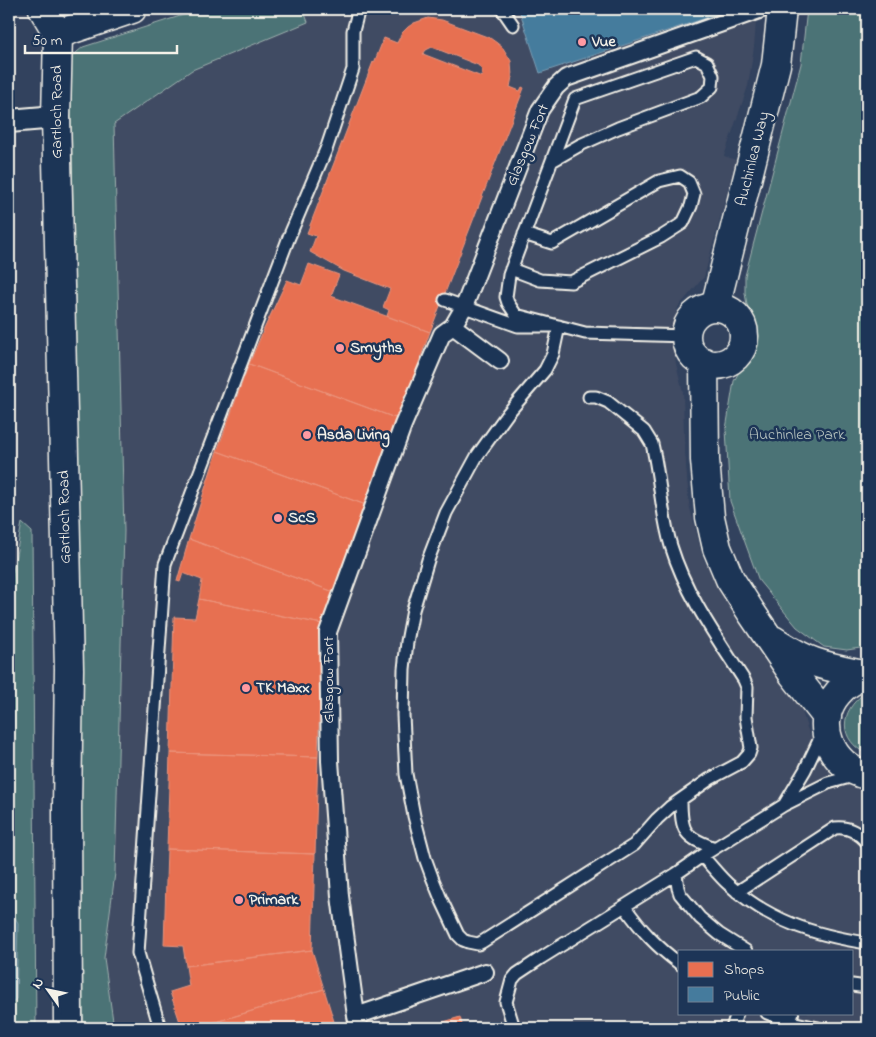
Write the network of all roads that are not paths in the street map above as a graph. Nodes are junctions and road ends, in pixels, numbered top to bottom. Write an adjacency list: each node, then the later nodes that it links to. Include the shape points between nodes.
1 (43, 9): 8 (street)
2 (132, 9): 8 (street)
3 (502, 9): 7 (lane)
4 (762, 9): 15 (street, Glasgow Fort, via 566,78 556,87 540,110)
5 (782, 9): 16 (street, Auchinlea Way, via 776,65)
6 (361, 10): 46 (lane, via 352,31 353,68 327,147 289,237 166,564 138,953)
7 (513, 25)
8 (58, 34): 9 (street, Gartloch Road)
9 (56, 117): 10 (street); 45 (street, Gartloch Road, via 69,669)
10 (9, 121)
11 (552, 161): 11 (lane, via 575,99 696,57 708,63 713,76 712,87 701,97 618,128); 12 (lane)
12 (524, 234): 13 (lane); 13 (lane, via 552,243 659,181 680,176 689,182 694,194 683,223 571,282 540,280)
13 (511, 269): 18 (lane, via 506,297 516,315)
14 (446, 300): 15 (lane)
15 (464, 307): 17 (street, Glasgow Fort); 18 (lane, via 518,326)
16 (715, 307): 19 (street, via 695,315); 21 (street, via 734,314 744,331 744,341 740,351 724,363)
17 (454, 326): 20 (street); 44 (street, Glasgow Fort, via 442,334 403,425 328,632 330,761 340,896)
18 (559, 326): 19 (lane, via 585,333); 27 (lane, via 553,354 545,370 477,456 446,513 413,610 404,669 403,723 406,774 414,816 430,871 458,935 463,940 478,944 634,845 657,819)
19 (687, 336): 21 (street, via 691,352)
20 (500, 361)
21 (704, 362): 23 (street, via 705,460 710,517 717,548 730,580)
22 (589, 398): 27 (lane, via 608,402 649,438 676,560 704,617 747,688 749,754 742,762)
23 (769, 638): 24 (street, via 812,661); 25 (street)
24 (867, 675): 25 (street, via 851,681 838,693)
25 (826, 722): 26 (street, via 831,746 839,759); 28 (lane, via 805,770)
26 (864, 775): 28 (lane, via 828,783)
27 (681, 800): 30 (lane, via 683,828 696,840)
28 (784, 805): 30 (lane)
29 (867, 842): 33 (lane, via 847,828 835,828)
30 (715, 848): 31 (lane)
31 (702, 856): 32 (lane); 33 (lane)
32 (676, 874): 34 (lane); 36 (lane, via 680,894 700,918)
33 (737, 892): 35 (lane, via 798,927)
34 (624, 907): 37 (lane, via 652,941); 47 (lane, via 517,974 506,1002)
35 (867, 943)
36 (744, 950)
37 (678, 962)
38 (485, 972): 44 (street)
39 (854, 985): 40 (lane)
40 (867, 987)
41 (737, 1014): 48 (lane)
42 (770, 1014): 43 (lane)
43 (788, 1021): 49 (lane)
44 (357, 1022)
45 (68, 1028)
46 (160, 1028)
47 (514, 1028)
48 (732, 1028)
49 (818, 1028)

